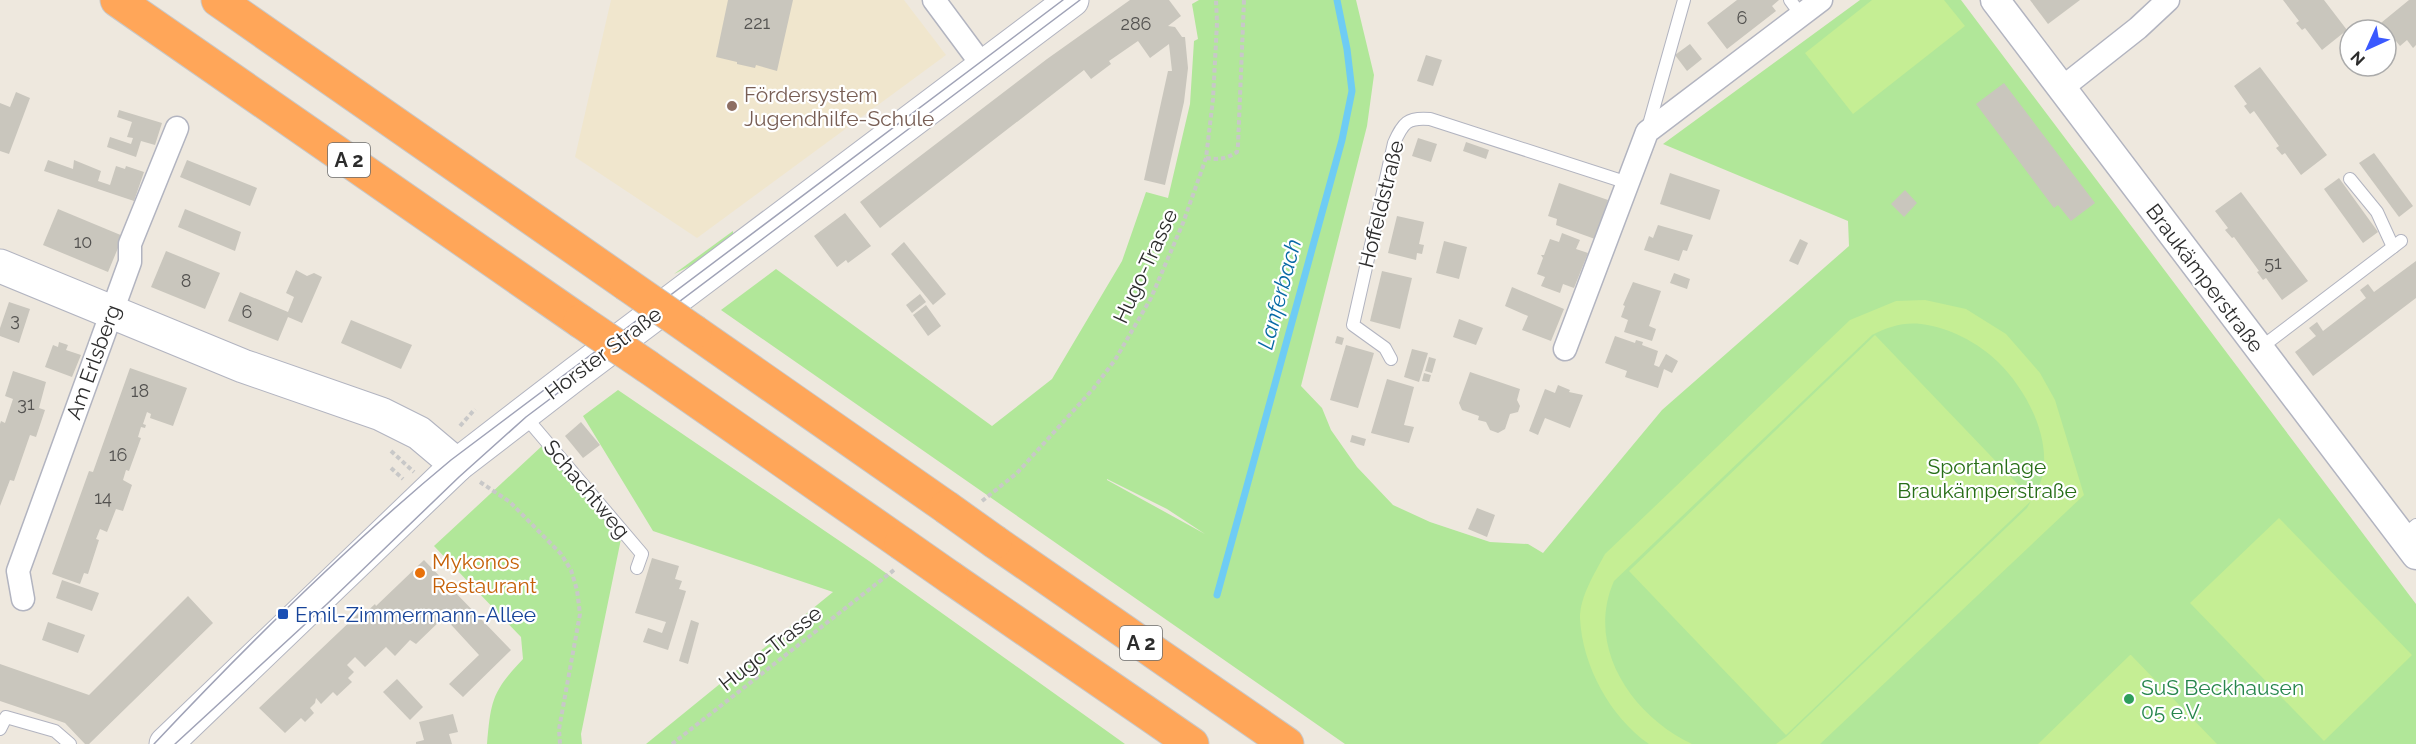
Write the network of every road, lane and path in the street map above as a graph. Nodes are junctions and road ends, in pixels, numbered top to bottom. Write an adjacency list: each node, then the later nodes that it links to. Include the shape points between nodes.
1 (117, 0): 39 (highway, A 2, bridge)
2 (218, 0): 40 (highway, A 2, bridge)
3 (934, 0): 12 (street)
4 (1072, 0): 12 (main road, Horster Straße)
5 (1216, 0): 16 (path, Hugo-Trasse, via 1213,99)
6 (1244, 0): 16 (path, via 1239,145 1230,156 1219,160)
7 (1684, 0): 15 (lane)
8 (1821, 0): 11 (street)
9 (1995, 0): 13 (street, Braukämperstraße)
10 (2168, 0): 13 (street)
11 (1795, 8): 15 (street)
12 (983, 66): 24 (main road, Horster Straße)
13 (2062, 88): 22 (street, Braukämperstraße)
14 (177, 128): 20 (street, Am Erlsberg, via 130,244 130,262)
15 (1647, 132): 18 (street)
16 (1206, 158): 28 (path, Hugo-Trasse, via 1151,298 1115,360 1062,425 1017,473)
17 (2350, 179): 22 (lane, via 2397,244)
18 (1628, 183): 21 (street); 23 (lane, Hoffeldstraße, via 1430,119 1414,118 1402,126 1394,143 1353,325 1385,348)
19 (0, 266): 20 (main road)
20 (111, 312): 25 (main road, via 243,366 381,414 419,433); 33 (street, Am Erlsberg, via 18,571)
21 (1565, 349)
22 (2259, 349): 30 (street, Braukämperstraße)
23 (1391, 359)
24 (522, 413): 25 (main road, Horster Straße); 31 (lane, Schachtweg, via 642,554)
25 (457, 465): 36 (main road, Horster Straße)
26 (391, 468): 27 (path)
27 (403, 479)
28 (990, 495)
29 (497, 496): 37 (path, via 510,502 561,554 577,590 580,614 559,729)
30 (2411, 539)
31 (637, 568)
32 (887, 575): 38 (path, Hugo-Trasse)
33 (23, 599)
34 (0, 729): 35 (lane, via 6,717 55,731)
35 (70, 744)
36 (166, 744)
37 (560, 744)
38 (672, 744)
39 (1192, 744)
40 (1287, 744)

